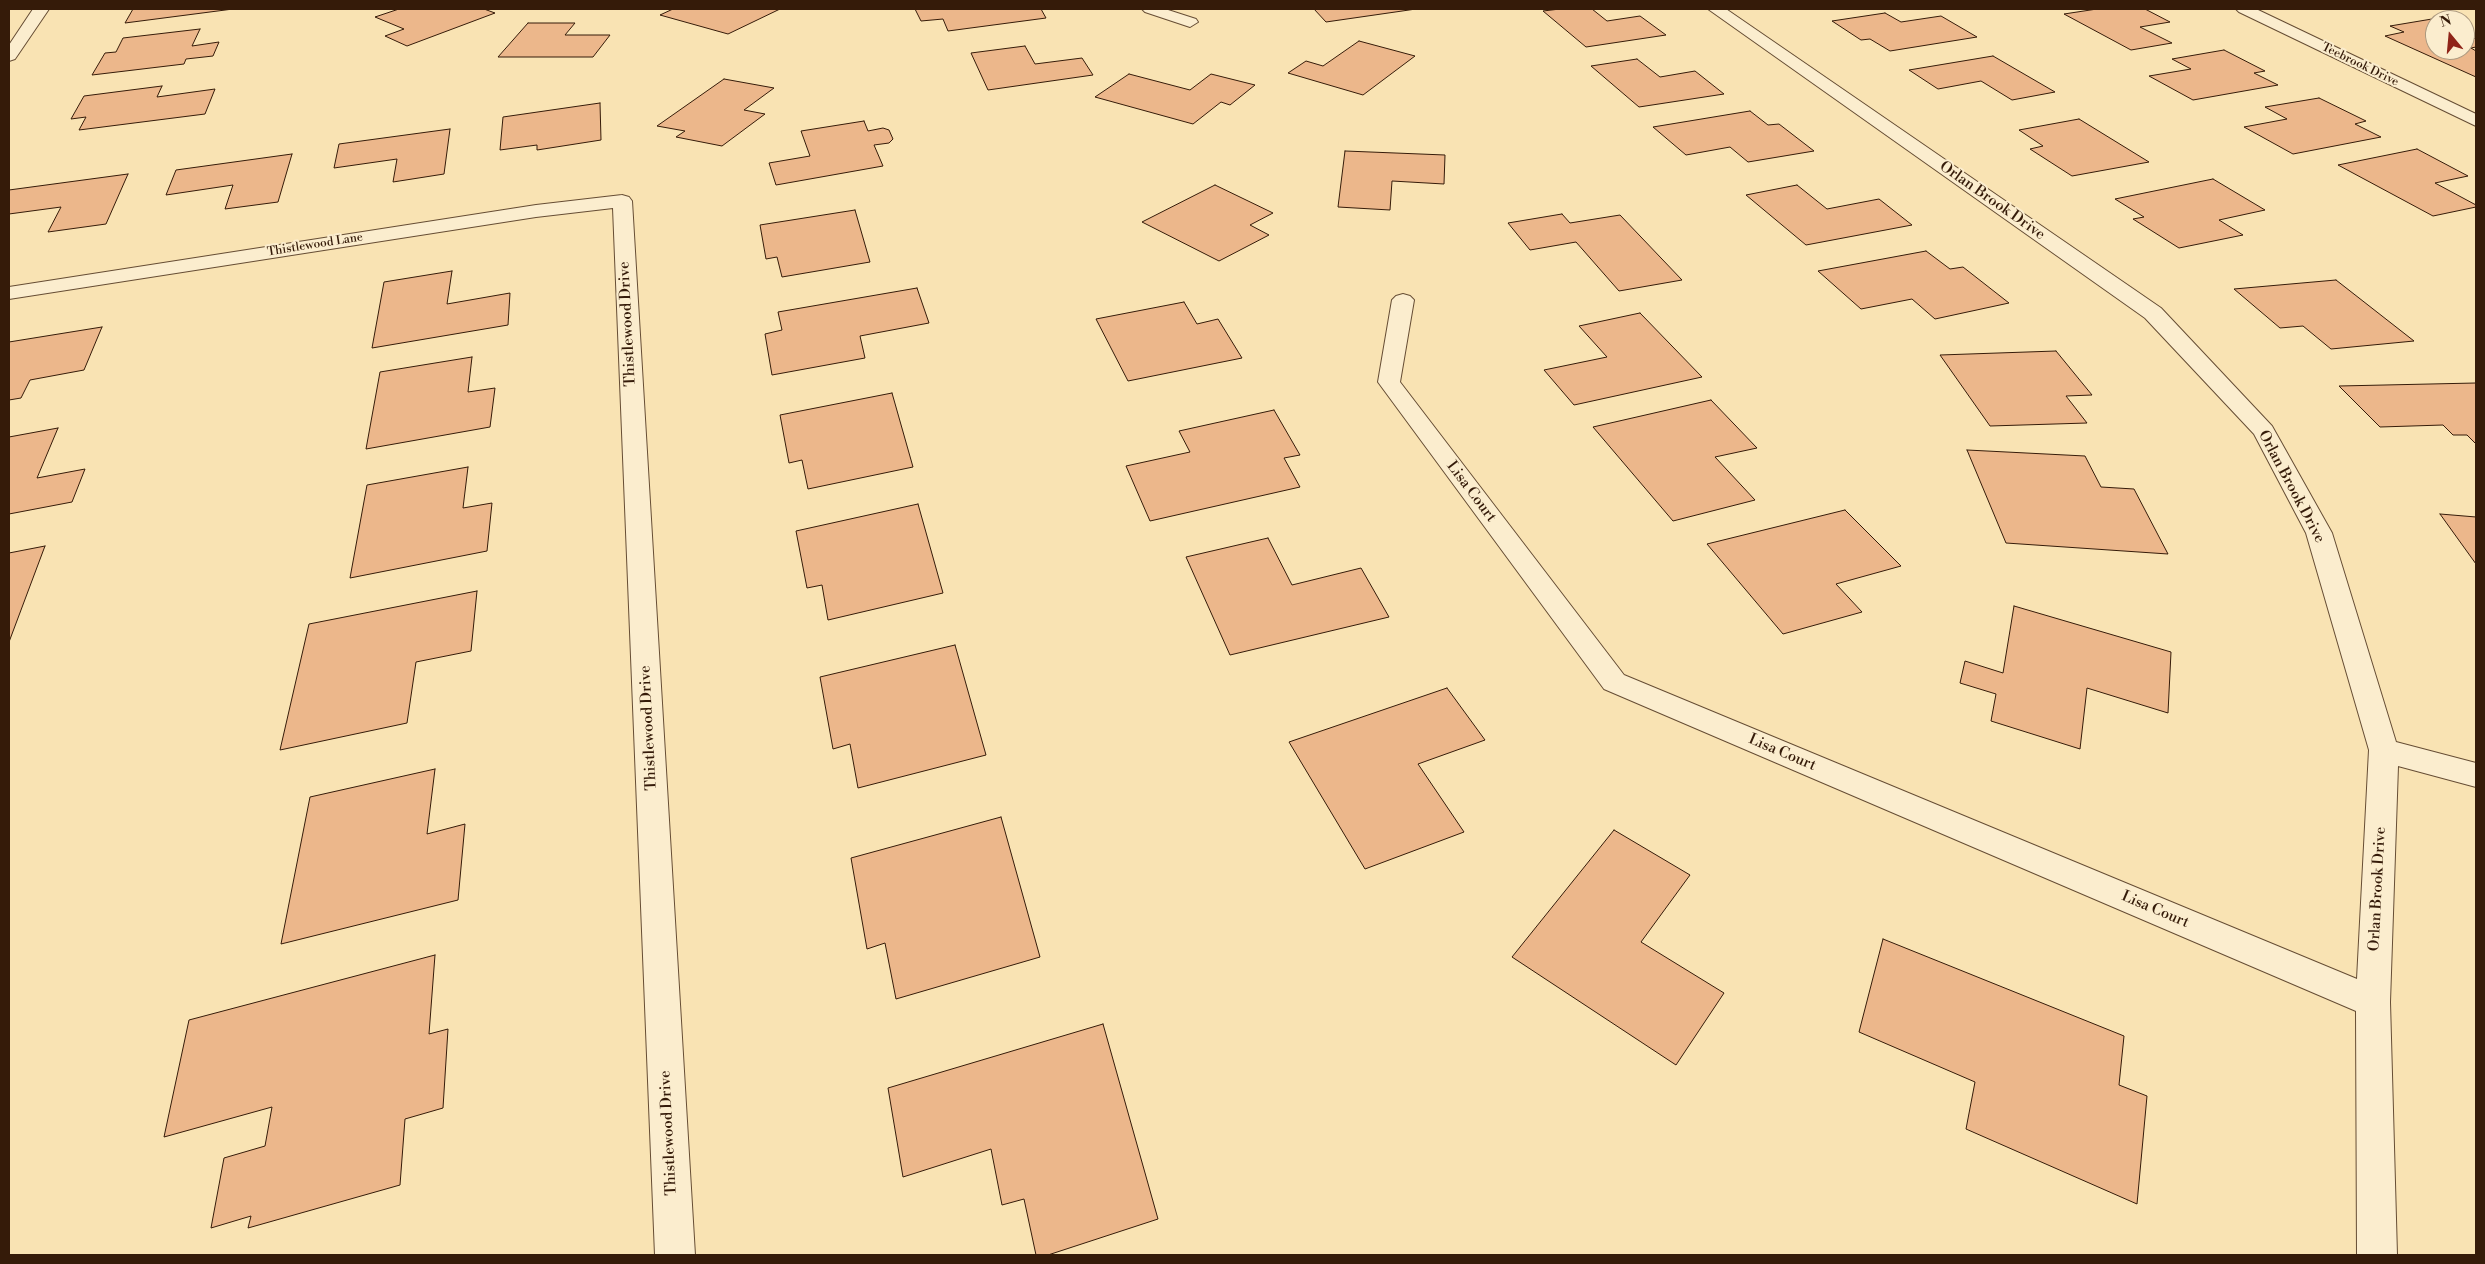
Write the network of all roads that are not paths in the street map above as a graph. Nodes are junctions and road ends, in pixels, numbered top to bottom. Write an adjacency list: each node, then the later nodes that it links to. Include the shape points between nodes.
1 (40, 9): 6 (street)
2 (1150, 9): 5 (street)
3 (1716, 9): 11 (street, Orlan Brook Drive, via 2153,314 2264,431 2319,533)
4 (2244, 9): 7 (street, Teebrook Drive)
5 (1190, 22)
6 (9, 56)
7 (2476, 121)
8 (622, 201): 9 (street, Thistlewood Lane, via 536,210); 14 (street, Thistlewood Drive)
9 (9, 293)
10 (1403, 300): 13 (street, Lisa Court, via 1389,382 1614,682)
11 (2384, 750): 12 (street); 13 (street, Orlan Brook Drive)
12 (2476, 775)
13 (2373, 1002): 15 (street, Orlan Brook Drive)
14 (676, 1255)
15 (2377, 1255)

